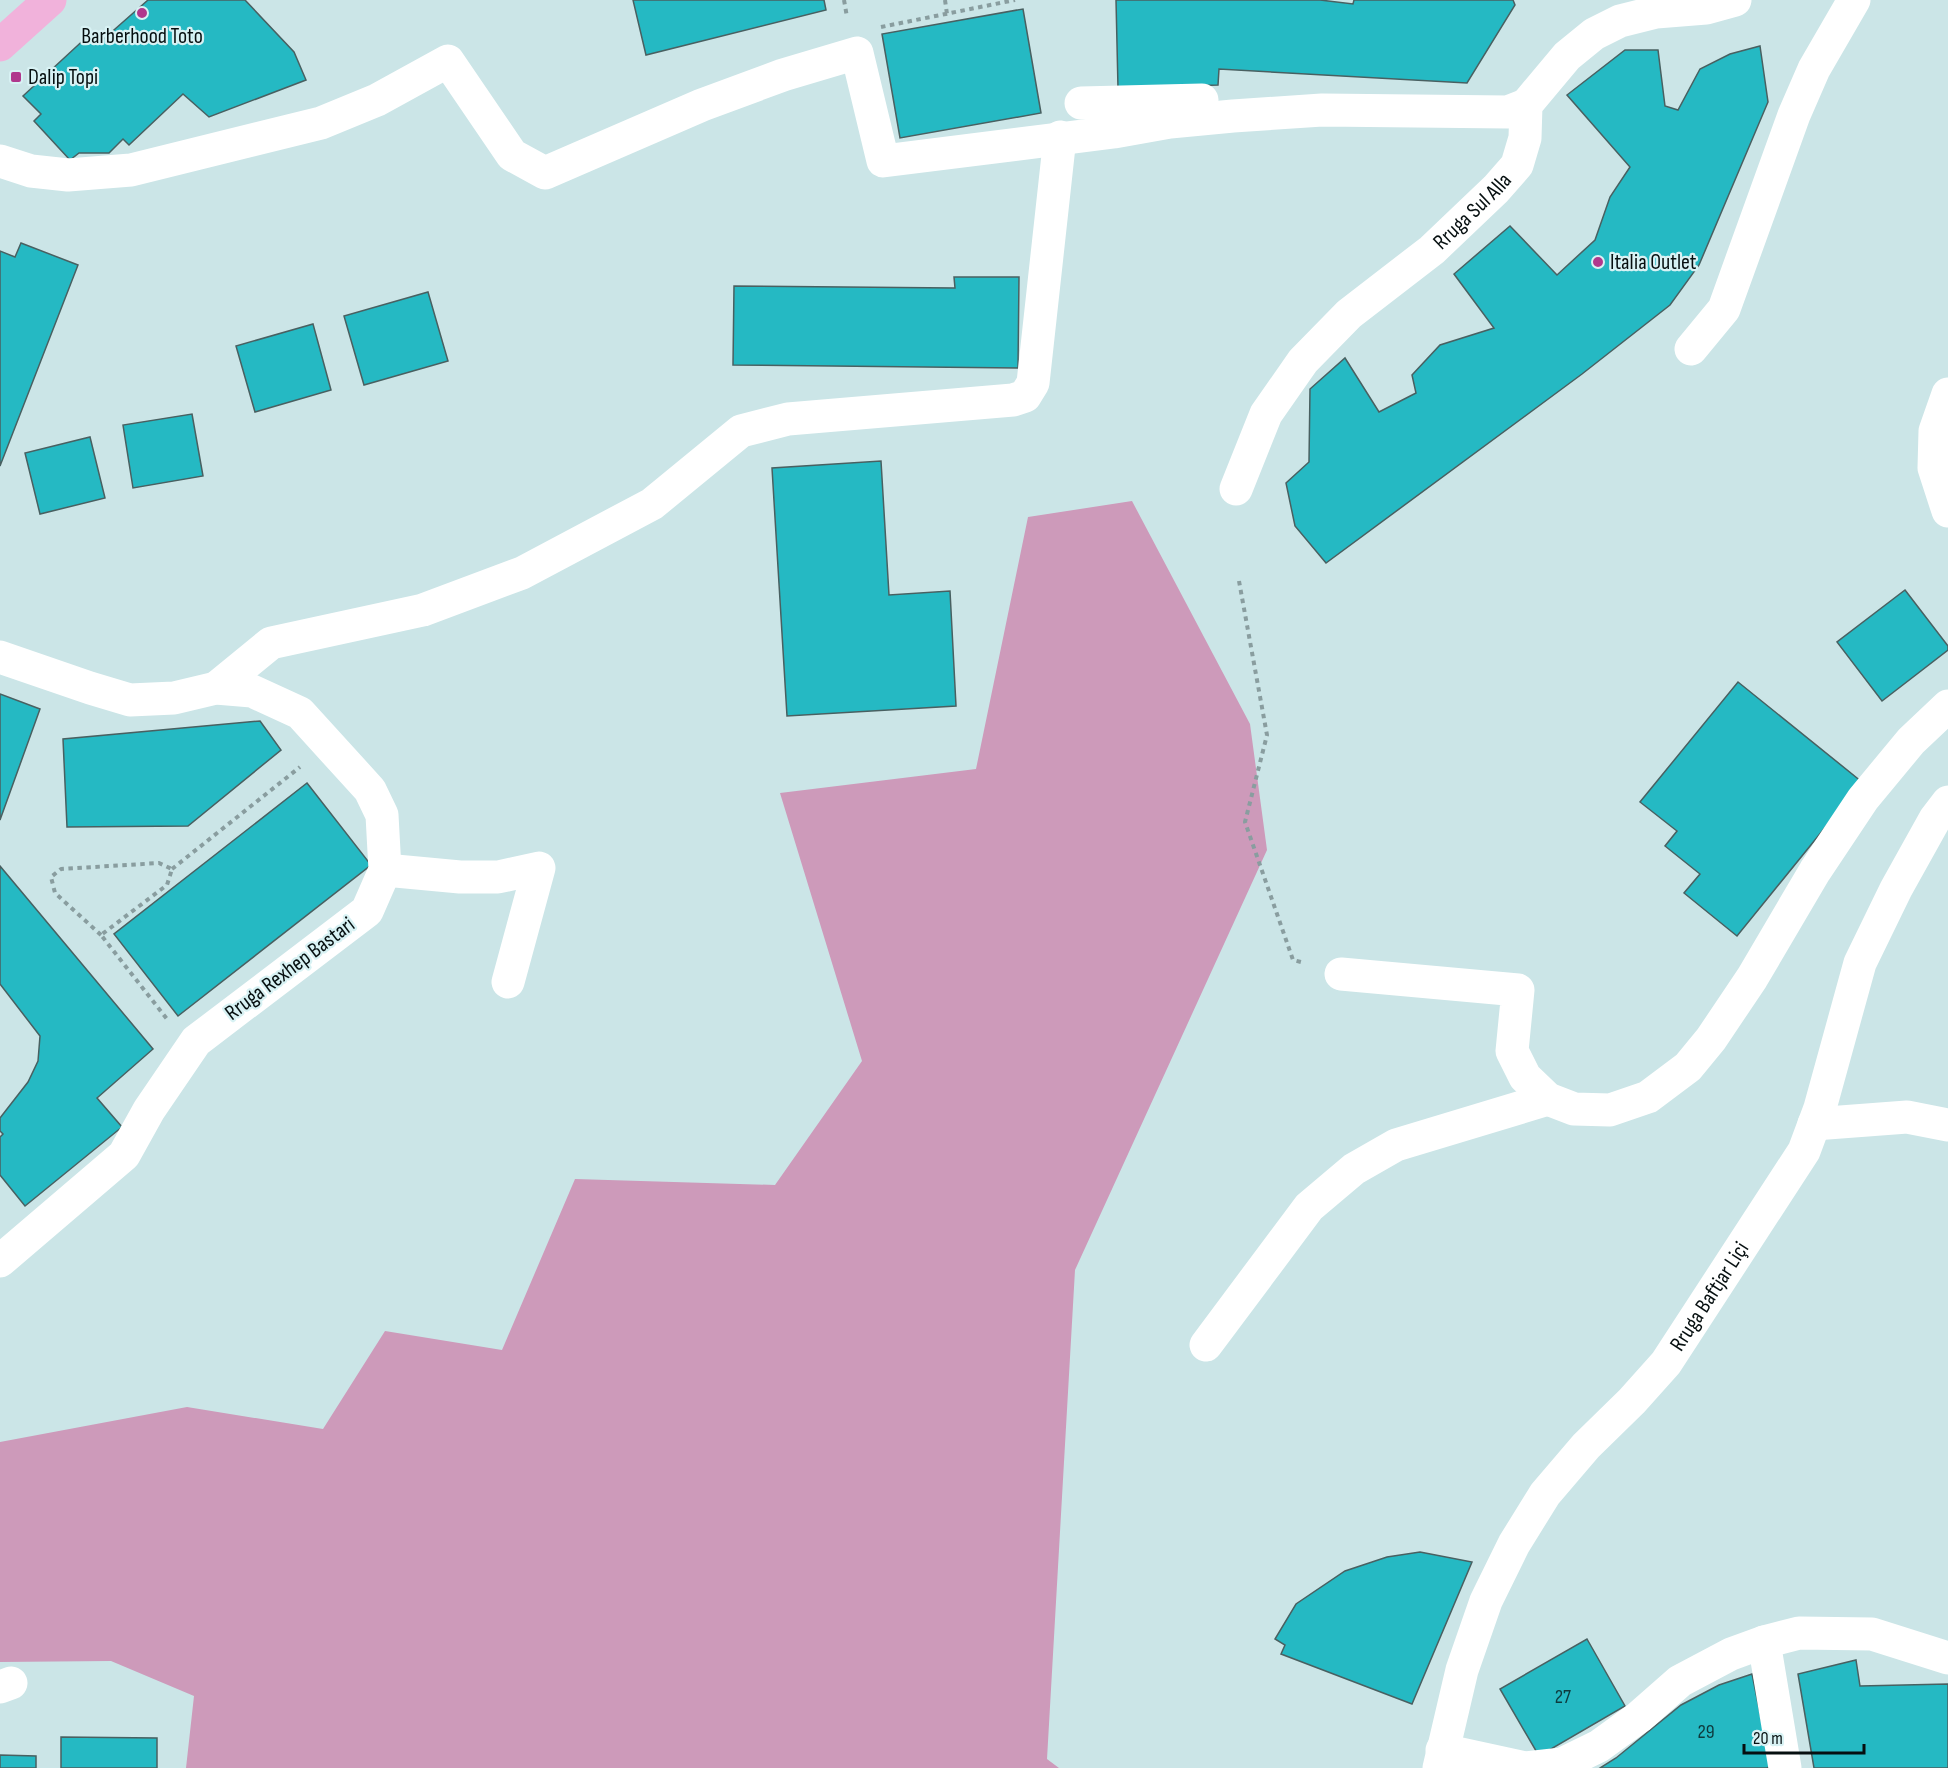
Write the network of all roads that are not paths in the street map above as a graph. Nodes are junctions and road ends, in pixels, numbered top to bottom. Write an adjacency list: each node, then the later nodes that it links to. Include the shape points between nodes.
1 (50, 0): 4 (main road)
2 (1735, 0): 6 (street, via 1706,8 1656,12 1620,21 1594,34 1567,56)
3 (1854, 0): 10 (street, via 1794,115 1724,309)
4 (0, 45)
5 (1082, 103): 7 (street, via 1279,98)
6 (1526, 105): 7 (street, via 1508,112); 12 (street, Rruga Sul Alla, via 1525,138 1517,165 1432,250 1349,314 1303,361 1266,414)
7 (1322, 110): 8 (street, via 1170,122)
8 (1060, 137): 9 (street, via 883,161 857,52 702,105 545,173 512,155 448,61 377,100 321,123 131,170 69,175 31,171); 15 (street, via 1033,383 1025,396 788,418 741,431 652,504 522,573 423,610 271,643)
9 (0, 161)
10 (1691, 349)
11 (1948, 394): 13 (street, via 1935,431 1934,468)
12 (1236, 489)
13 (1948, 511)
14 (0, 657): 15 (street, Rruga Rexhep Bastari, via 130,700 174,698)
15 (216, 688): 18 (street, Rruga Rexhep Bastari, via 252,691 300,713 370,790 382,815)
16 (1948, 706): 21 (street, via 1911,741 1863,799 1752,978 1688,1067 1648,1097 1610,1110 1574,1109)
17 (1948, 802): 22 (street, Rruga Baftjar Liçi, via 1896,889 1860,963)
18 (386, 870): 20 (street, via 498,877 539,868); 24 (street, Rruga Rexhep Bastari, via 367,911 196,1041 124,1155)
19 (1341, 974): 21 (street, via 1518,990 1512,1052 1525,1077)
20 (508, 982)
21 (1548, 1099): 25 (street, via 1396,1145 1354,1169 1309,1207)
22 (1814, 1124): 23 (street, via 1907,1117); 28 (street, Rruga Baftjar Liçi, via 1788,1177 1666,1363 1558,1478 1514,1544 1479,1620)
23 (1948, 1125)
24 (10, 1252)
25 (1206, 1345)
26 (1764, 1642): 27 (street, via 1799,1633 1872,1634); 28 (street, via 1680,1680 1599,1746 1562,1764 1525,1768); 29 (street)
27 (1948, 1658)
28 (1440, 1759)
29 (1785, 1768)

